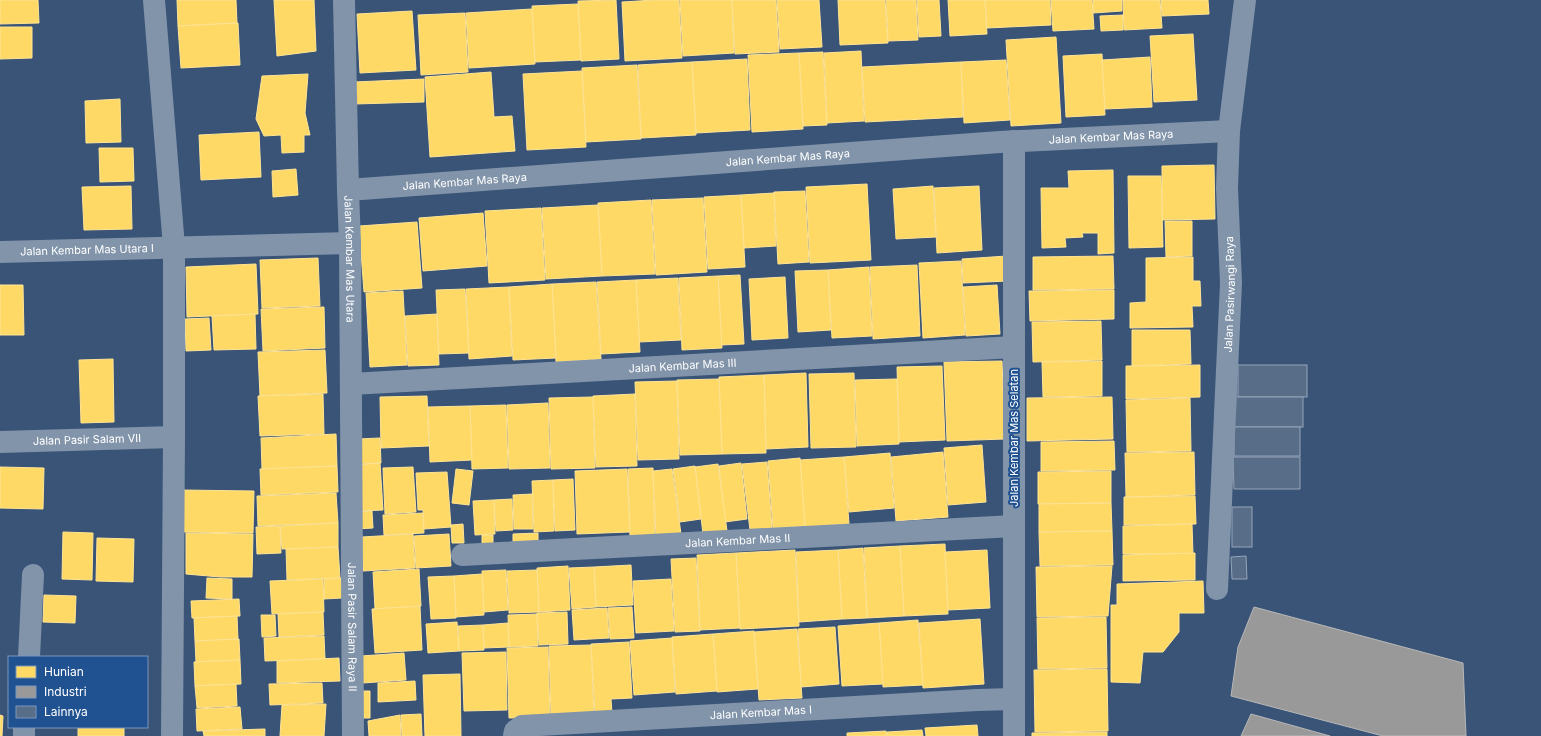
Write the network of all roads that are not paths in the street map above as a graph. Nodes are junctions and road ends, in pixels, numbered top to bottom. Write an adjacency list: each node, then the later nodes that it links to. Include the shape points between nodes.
1 (154, 0): 8 (street)
2 (344, 0): 6 (street, Jalan Kembar Mas Utara)
3 (1245, 0): 4 (street, Jalan Pasirwangi Raya)
4 (1229, 131): 5 (street, Jalan Kembar Mas Raya); 18 (street, Jalan Pasirwangi Raya, via 1227,188 1231,283)
5 (1014, 141): 6 (street, Jalan Kembar Mas Raya); 10 (street, Jalan Kembar Mas Selatan)
6 (348, 190): 7 (street, Jalan Kembar Mas Utara)
7 (350, 243): 8 (street, Jalan Kembar Mas Utara I); 11 (street, Jalan Kembar Mas Utara)
8 (174, 247): 9 (street, Jalan Kembar Mas Utara I); 12 (street)
9 (0, 252)
10 (1014, 347): 11 (street, Jalan Kembar Mas III); 15 (street, Jalan Kembar Mas Selatan)
11 (351, 384): 14 (street, Jalan Kembar Mas Utara)
12 (174, 437): 13 (street, Jalan Pasir Salam VII); 21 (street)
13 (0, 442)
14 (353, 518): 22 (street, Jalan Pasir Salam Raya II)
15 (1014, 526): 16 (street, Jalan Kembar Mas II); 20 (street, Jalan Kembar Mas Selatan)
16 (462, 555)
17 (34, 575): 19 (street)
18 (1217, 589)
19 (29, 656)
20 (1014, 699): 23 (street, Jalan Kembar Mas I, via 522,726 515,731); 24 (street, Jalan Kembar Mas Selatan)
21 (172, 736)
22 (353, 736)
23 (514, 736)
24 (1014, 736)

